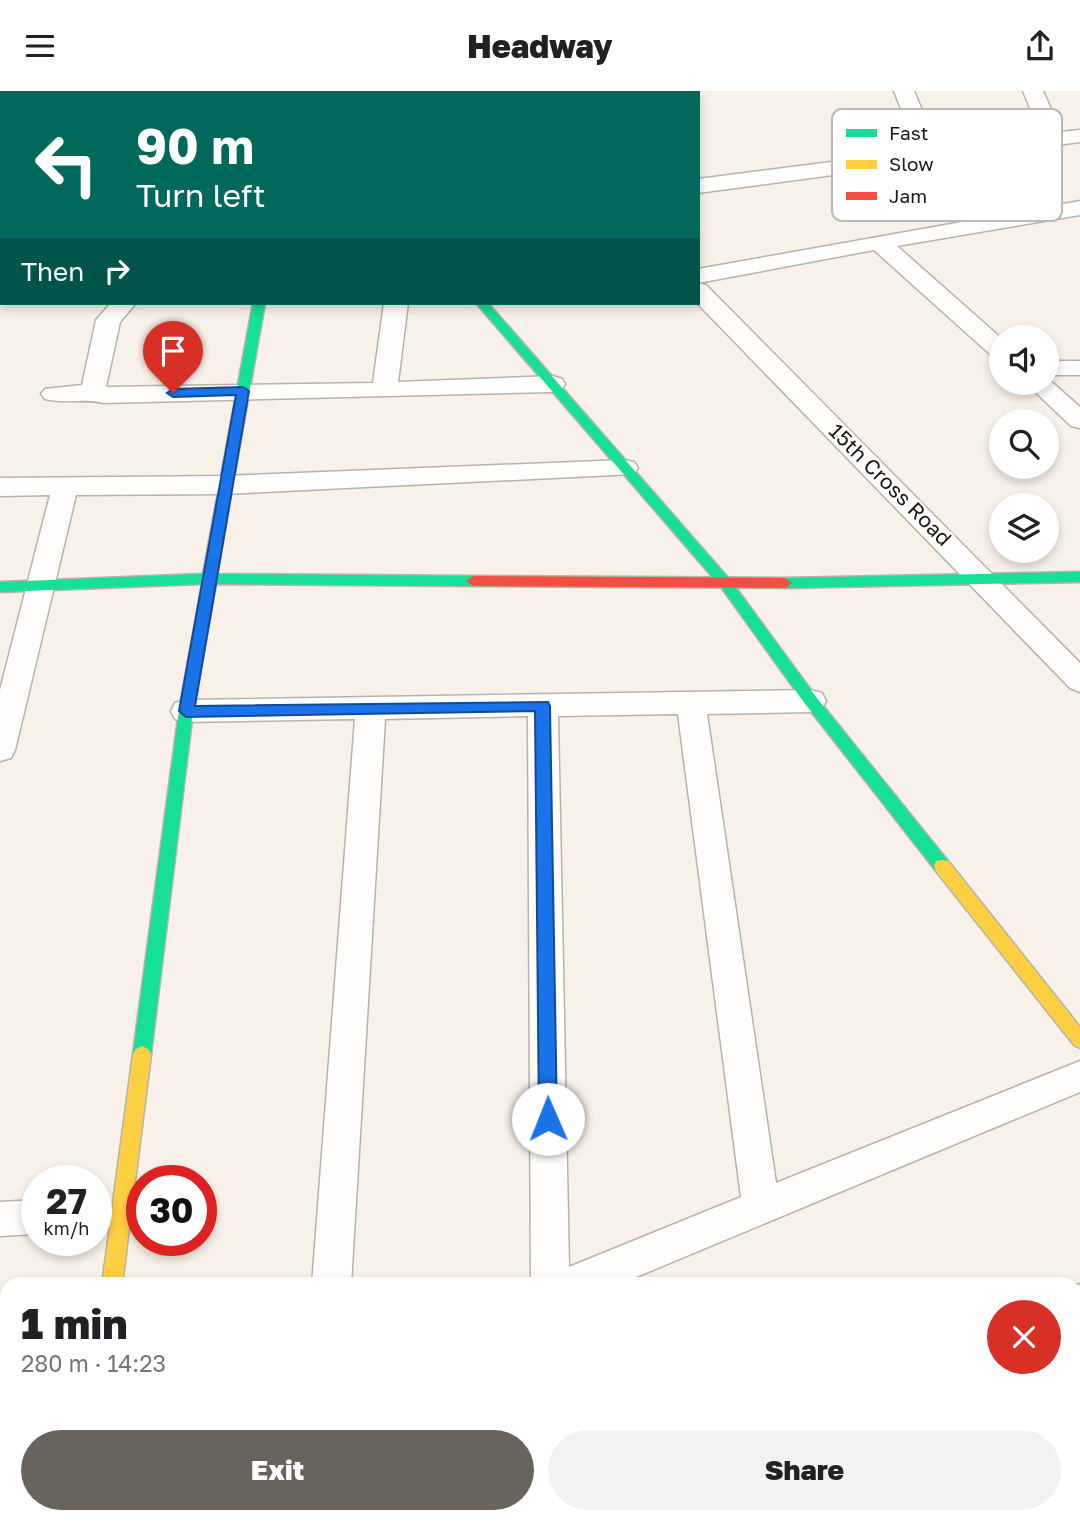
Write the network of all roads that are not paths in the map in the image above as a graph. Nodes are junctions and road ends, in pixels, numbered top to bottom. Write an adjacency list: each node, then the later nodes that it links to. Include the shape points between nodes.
1 (904, 91): 3 (street)
2 (1033, 91): 4 (street)
3 (911, 109)
4 (1040, 109)
5 (1080, 136): 6 (street)
6 (1062, 138)
7 (832, 168): 8 (street)
8 (700, 185)
9 (1080, 208): 10 (street)
10 (1062, 211)
11 (1003, 221): 12 (street)
12 (879, 242): 13 (street); 19 (street)
13 (700, 276)
14 (700, 292): 35 (street, 15th Cross Road)
15 (122, 305): 25 (street, via 108,320)
16 (259, 305): 24 (street)
17 (396, 305): 23 (street)
18 (484, 305): 22 (street)
19 (989, 340)
20 (1080, 367): 21 (street)
21 (1059, 368)
22 (553, 384): 23 (street); 29 (street)
23 (384, 390): 24 (street)
24 (243, 391): 25 (street); 30 (street)
25 (93, 392): 26 (street)
26 (54, 394)
27 (1051, 395): 28 (street)
28 (1080, 421)
29 (625, 468): 30 (street); 36 (street)
30 (225, 485): 32 (street); 34 (street)
31 (0, 487): 32 (street)
32 (65, 487): 37 (street)
33 (1080, 577): 35 (street)
34 (208, 579): 36 (street); 37 (street); 44 (street)
35 (986, 582): 36 (street); 39 (street, 15th Cross Road)
36 (726, 585): 40 (street)
37 (42, 586): 38 (street); 45 (street)
38 (0, 587)
39 (1080, 681)
40 (811, 701): 41 (street); 46 (street)
41 (691, 703): 42 (street); 49 (street)
42 (543, 706): 43 (street); 55 (street)
43 (371, 708): 44 (street); 54 (street)
44 (186, 711): 48 (street)
45 (0, 750)
46 (1080, 1040)
47 (1080, 1076): 49 (street)
48 (112, 1193)
49 (761, 1206): 56 (street)
50 (21, 1218): 51 (street)
51 (0, 1219)
52 (111, 1256): 53 (street)
53 (112, 1277)
54 (332, 1277)
55 (550, 1277)
56 (590, 1277)

